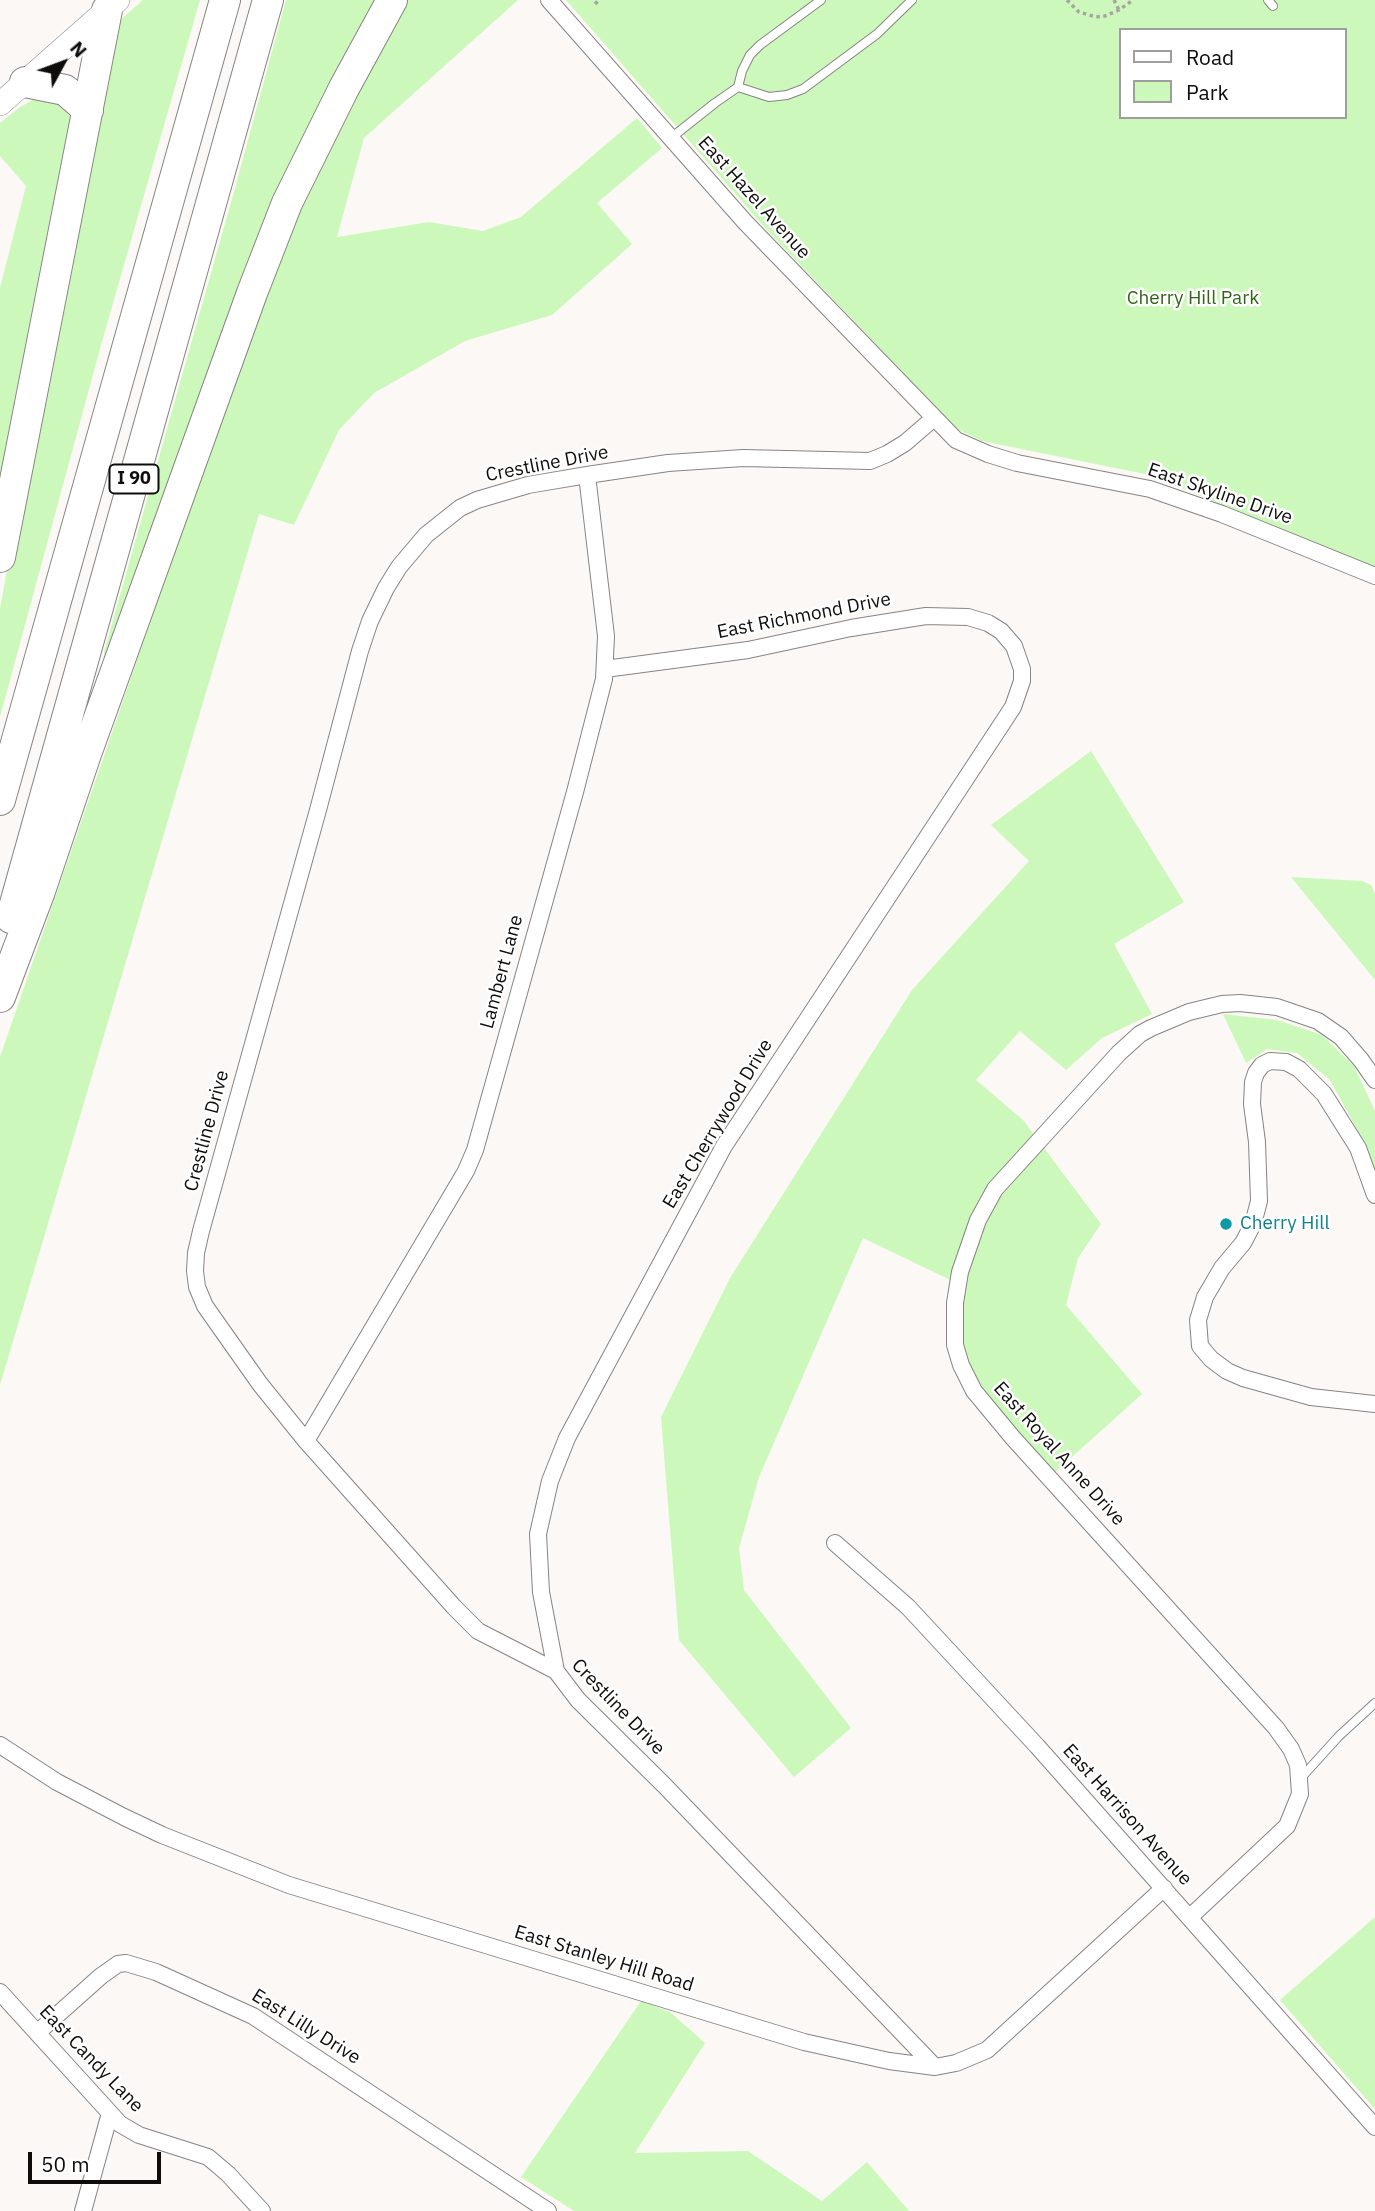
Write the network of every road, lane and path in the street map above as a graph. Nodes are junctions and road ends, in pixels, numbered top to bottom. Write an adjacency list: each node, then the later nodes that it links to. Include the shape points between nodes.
1 (225, 0): 23 (highway, I 90)
2 (268, 0): 24 (highway, I 90)
3 (392, 0): 25 (highway, via 287,203)
4 (549, 0): 16 (street, East Hazel Avenue)
5 (821, 0): 13 (lane, via 750,55)
6 (912, 0): 13 (lane, via 877,34 803,89 769,97)
7 (1067, 0): 11 (path, via 1084,14 1105,16)
8 (1114, 0): 11 (path)
9 (1133, 0): 11 (path)
10 (112, 5): 12 (main road); 15 (highway)
11 (1119, 10)
12 (25, 82): 14 (main road); 15 (highway, via 65,90)
13 (738, 87): 16 (lane)
14 (0, 104)
15 (88, 110): 19 (highway)
16 (671, 138): 17 (street, East Hazel Avenue)
17 (934, 418): 18 (street, Crestline Drive, via 896,449 870,461 743,458); 20 (street, East Skyline Drive, via 956,440 988,454 1150,489)
18 (587, 475): 22 (street, Lambert Lane, via 606,636); 29 (street, Crestline Drive, via 500,492 444,519 399,567 370,621 360,652 196,1253 195,1271 205,1306)
19 (0, 557)
20 (1375, 576)
21 (1006, 637): 22 (street, East Richmond Drive, via 988,623 968,617 926,616 748,650); 31 (street, East Cherrywood Drive, via 1019,655 1022,669 1013,707 724,1146 567,1438 550,1481 538,1534 541,1592)
22 (605, 670): 29 (street, Lambert Lane, via 475,1150)
23 (0, 800)
24 (0, 958)
25 (0, 997)
26 (1375, 1080): 34 (street, East Royal Anne Drive, via 1341,1037 1318,1021 1277,1007 1222,1004 1151,1027 1119,1053 995,1189 978,1220 955,1303 955,1345 974,1391 1276,1728 1291,1749)
27 (1375, 1195): 28 (street, via 1358,1148 1324,1094 1286,1062 1262,1065 1256,1073 1252,1104 1259,1201 1253,1224 1205,1297 1198,1320 1200,1346 1211,1359 1243,1378 1311,1397)
28 (1375, 1404)
29 (306, 1441): 31 (street, Crestline Drive, via 478,1631)
30 (835, 1544): 35 (street, East Harrison Avenue, via 908,1608)
31 (556, 1671): 39 (street, Crestline Drive)
32 (1375, 1703): 34 (lane)
33 (0, 1745): 39 (street, East Stanley Hill Road, via 124,1817 289,1885 804,2042 889,2062)
34 (1300, 1779): 36 (street, East Royal Anne Drive, via 1300,1794 1287,1826)
35 (1164, 1888): 36 (street, East Harrison Avenue); 39 (street, East Stanley Hill Road, via 987,2050)
36 (1191, 1917): 41 (street, East Harrison Avenue)
37 (0, 1992): 38 (street, East Candy Lane)
38 (37, 2033): 40 (street, East Candy Lane); 44 (street, East Lilly Drive, via 118,1964 156,1972 253,2016)
39 (935, 2067)
40 (110, 2113): 42 (street); 43 (street, East Candy Lane, via 139,2135 208,2157)
41 (1375, 2127)
42 (83, 2211)
43 (261, 2211)
44 (548, 2211)

